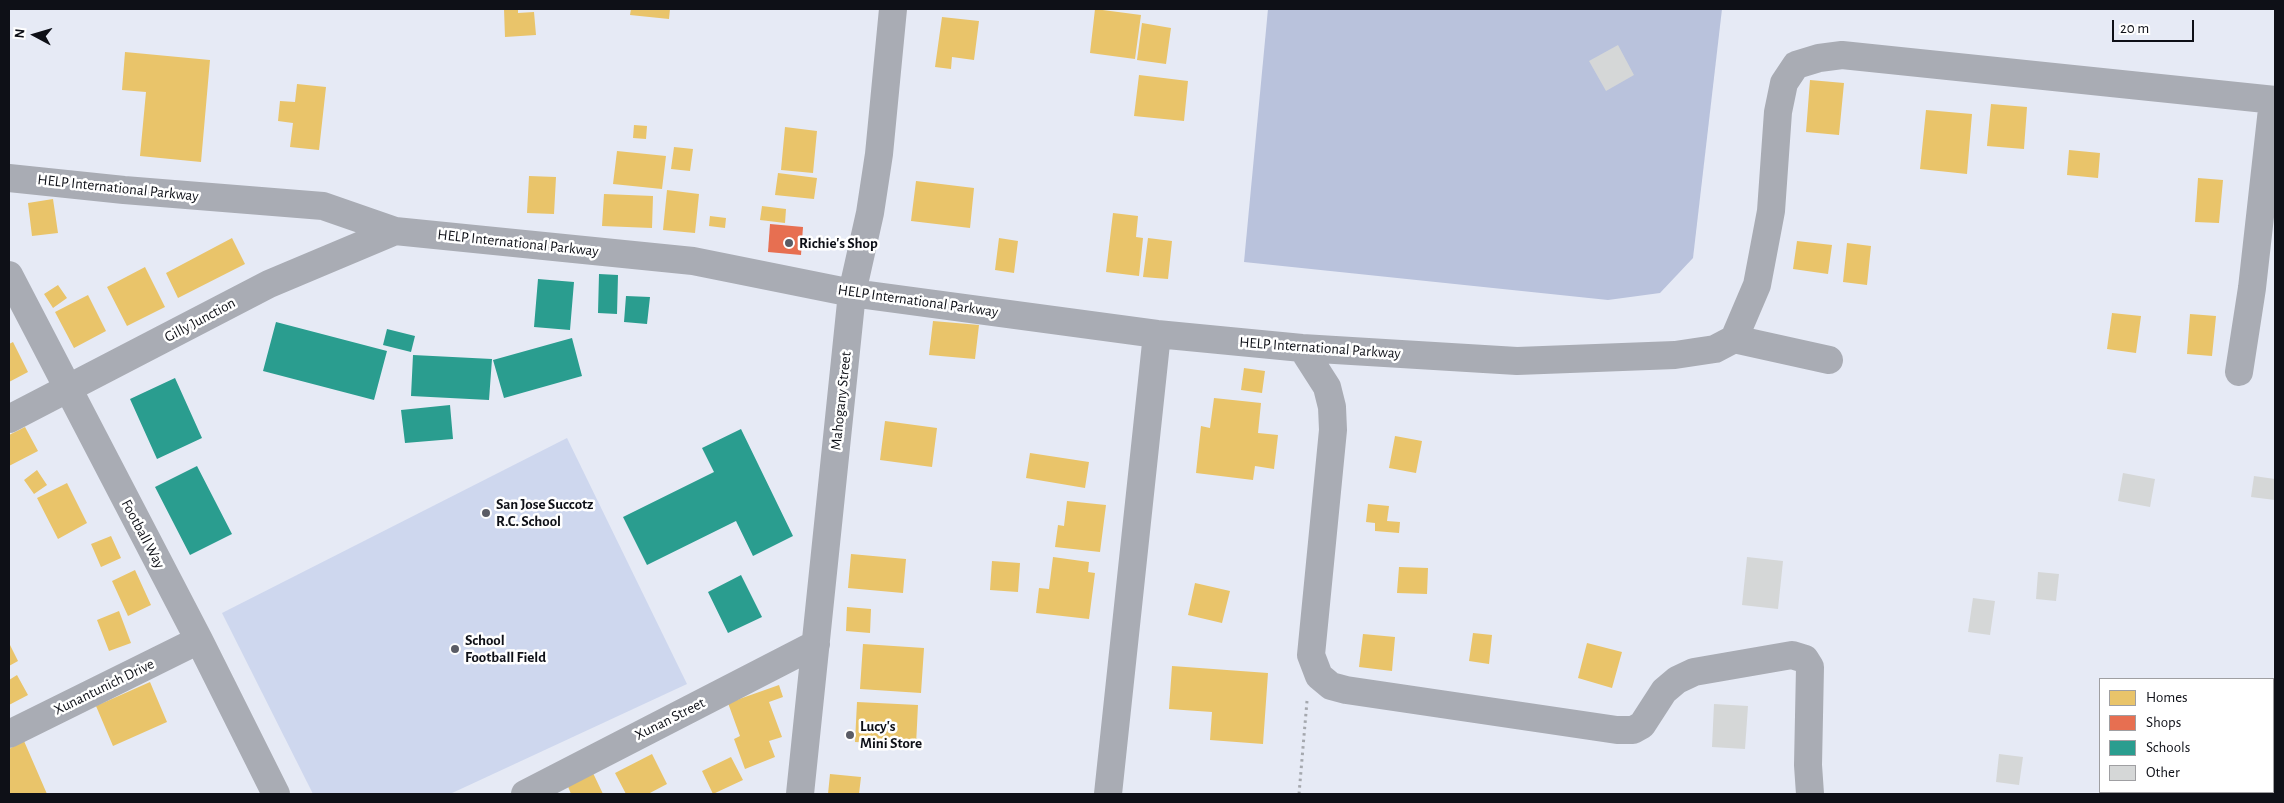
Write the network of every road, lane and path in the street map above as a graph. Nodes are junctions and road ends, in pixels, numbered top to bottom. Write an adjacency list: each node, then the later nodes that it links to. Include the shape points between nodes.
1 (892, 9): 6 (street, Mahogany Street, via 877,164)
2 (2274, 100): 8 (street, via 1842,55 1796,65 1784,82 1778,112 1771,211 1757,285); 11 (street)
3 (9, 178): 4 (street, HELP International Parkway, via 323,206)
4 (395, 231): 6 (street, HELP International Parkway, via 693,260); 12 (street, Gilly Junction, via 269,284)
5 (9, 275): 12 (street, Football Way)
6 (852, 293): 7 (street, HELP International Parkway); 15 (street, Mahogany Street)
7 (1157, 334): 9 (street, HELP International Parkway); 21 (street)
8 (1734, 339): 9 (street, HELP International Parkway, via 1715,349 1675,355 1517,361); 10 (street)
9 (1302, 348): 16 (street, via 1327,388 1332,407)
10 (1829, 360)
11 (2239, 372)
12 (68, 390): 13 (street, Gilly Junction); 14 (street, Football Way)
13 (9, 419)
14 (199, 640): 17 (street, Xunantunich Drive); 18 (street, Football Way)
15 (816, 644): 19 (street, Xunan Street); 20 (street, Mahogany Street)
16 (1311, 656): 22 (path); 23 (street, via 1319,676 1331,686 1346,690 1633,730 1642,725 1664,691 1677,680 1694,672 1792,655 1805,659 1810,667)
17 (9, 734)
18 (276, 794)
19 (525, 794)
20 (800, 794)
21 (1108, 794)
22 (1299, 794)
23 (1810, 794)

